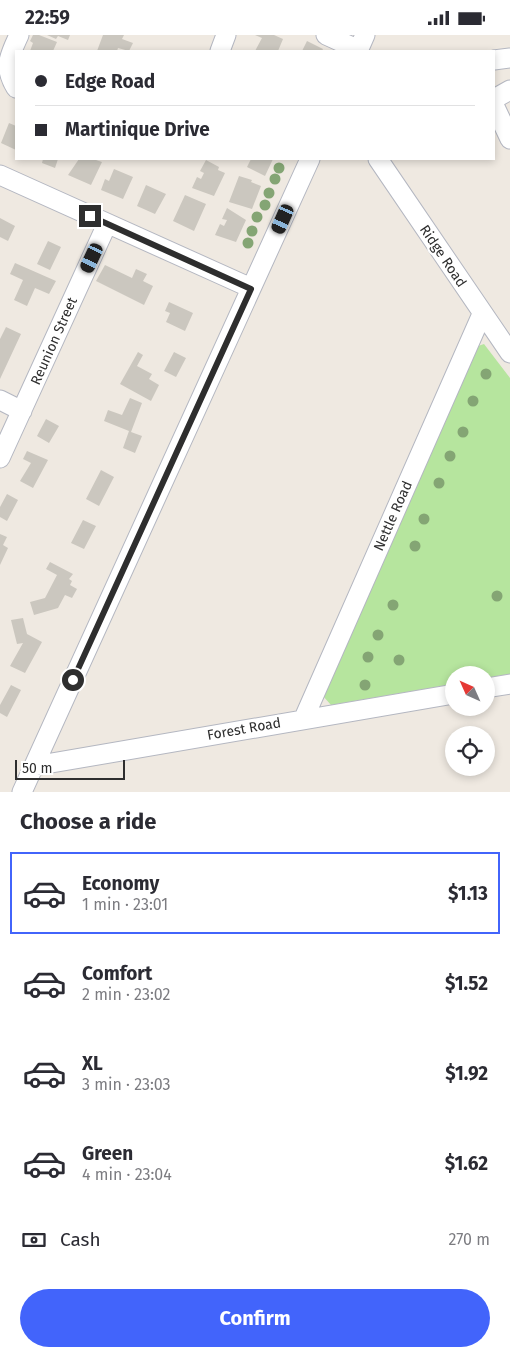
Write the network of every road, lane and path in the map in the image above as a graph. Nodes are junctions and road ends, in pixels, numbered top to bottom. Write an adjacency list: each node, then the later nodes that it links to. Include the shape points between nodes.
1 (18, 35): 8 (street, via 8,62)
2 (226, 35): 5 (street)
3 (326, 35): 4 (street)
4 (360, 45)
5 (220, 50)
6 (510, 58): 7 (street)
7 (495, 60)
8 (15, 86)
9 (510, 90): 10 (street)
10 (495, 98)
11 (495, 107): 12 (street)
12 (510, 139)
13 (310, 160): 17 (street)
14 (379, 160): 18 (street, Ridge Road)
15 (0, 175): 16 (street)
16 (107, 224): 17 (street); 21 (street, Reunion Street)
17 (251, 289): 27 (street)
18 (482, 314): 19 (street, Ridge Road); 26 (street, Nettle Road)
19 (510, 353)
20 (0, 400): 21 (street)
21 (22, 411): 22 (street, Reunion Street)
22 (0, 458)
23 (510, 684): 24 (street)
24 (495, 686)
25 (445, 694): 26 (street, Forest Road)
26 (304, 718): 27 (street, Forest Road)
27 (34, 766): 28 (street)
28 (22, 792)

